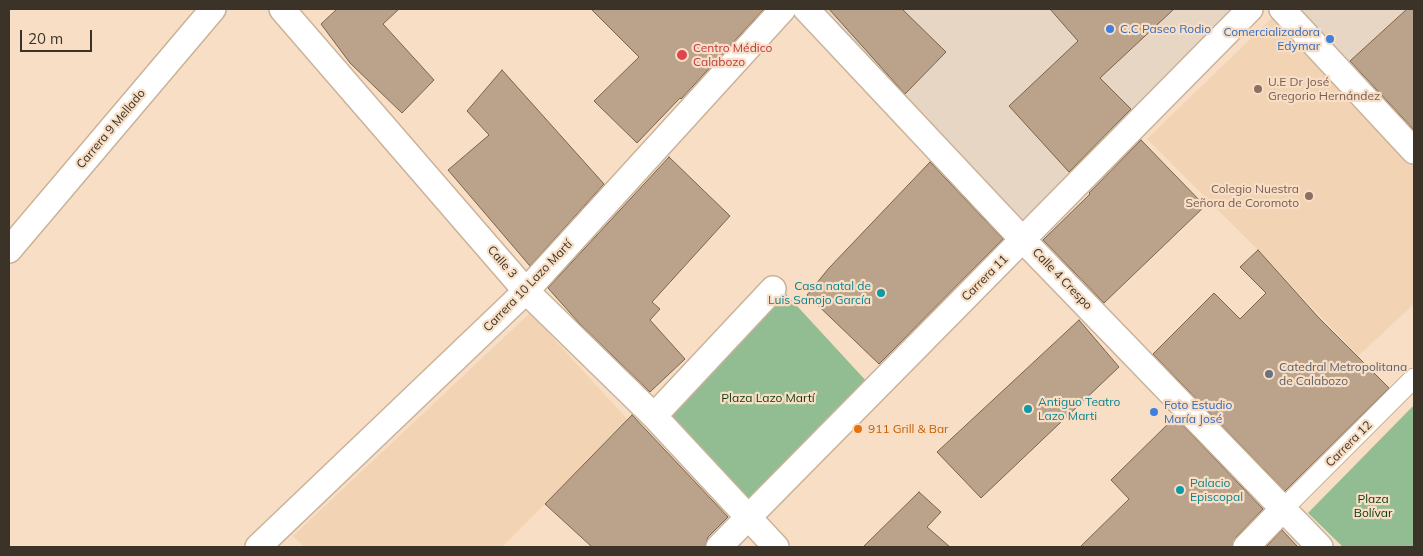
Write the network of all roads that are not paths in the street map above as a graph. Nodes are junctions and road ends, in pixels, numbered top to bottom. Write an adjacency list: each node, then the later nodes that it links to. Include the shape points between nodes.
1 (213, 9): 9 (street, Carrera 9 Mellado)
2 (282, 9): 11 (street, Calle 3)
3 (783, 9): 11 (street, Carrera 10 Lazo Martí)
4 (806, 9): 8 (street, Calle 4 Crespo)
5 (1250, 9): 8 (street, Carrera 11)
6 (1282, 9): 7 (street)
7 (1414, 151)
8 (1024, 240): 14 (street, Calle 4 Crespo); 15 (street, Carrera 11)
9 (9, 250)
10 (773, 289): 13 (street)
11 (526, 291): 13 (street, Calle 3); 16 (street, Carrera 10 Lazo Martí)
12 (1414, 378): 14 (street, Carrera 12)
13 (654, 416): 15 (street, Calle 3)
14 (1283, 509): 19 (street); 20 (street, Calle 4 Crespo)
15 (748, 518): 17 (street, Carrera 11); 18 (street, Calle 3)
16 (258, 547)
17 (719, 547)
18 (776, 547)
19 (1246, 547)
20 (1320, 547)

